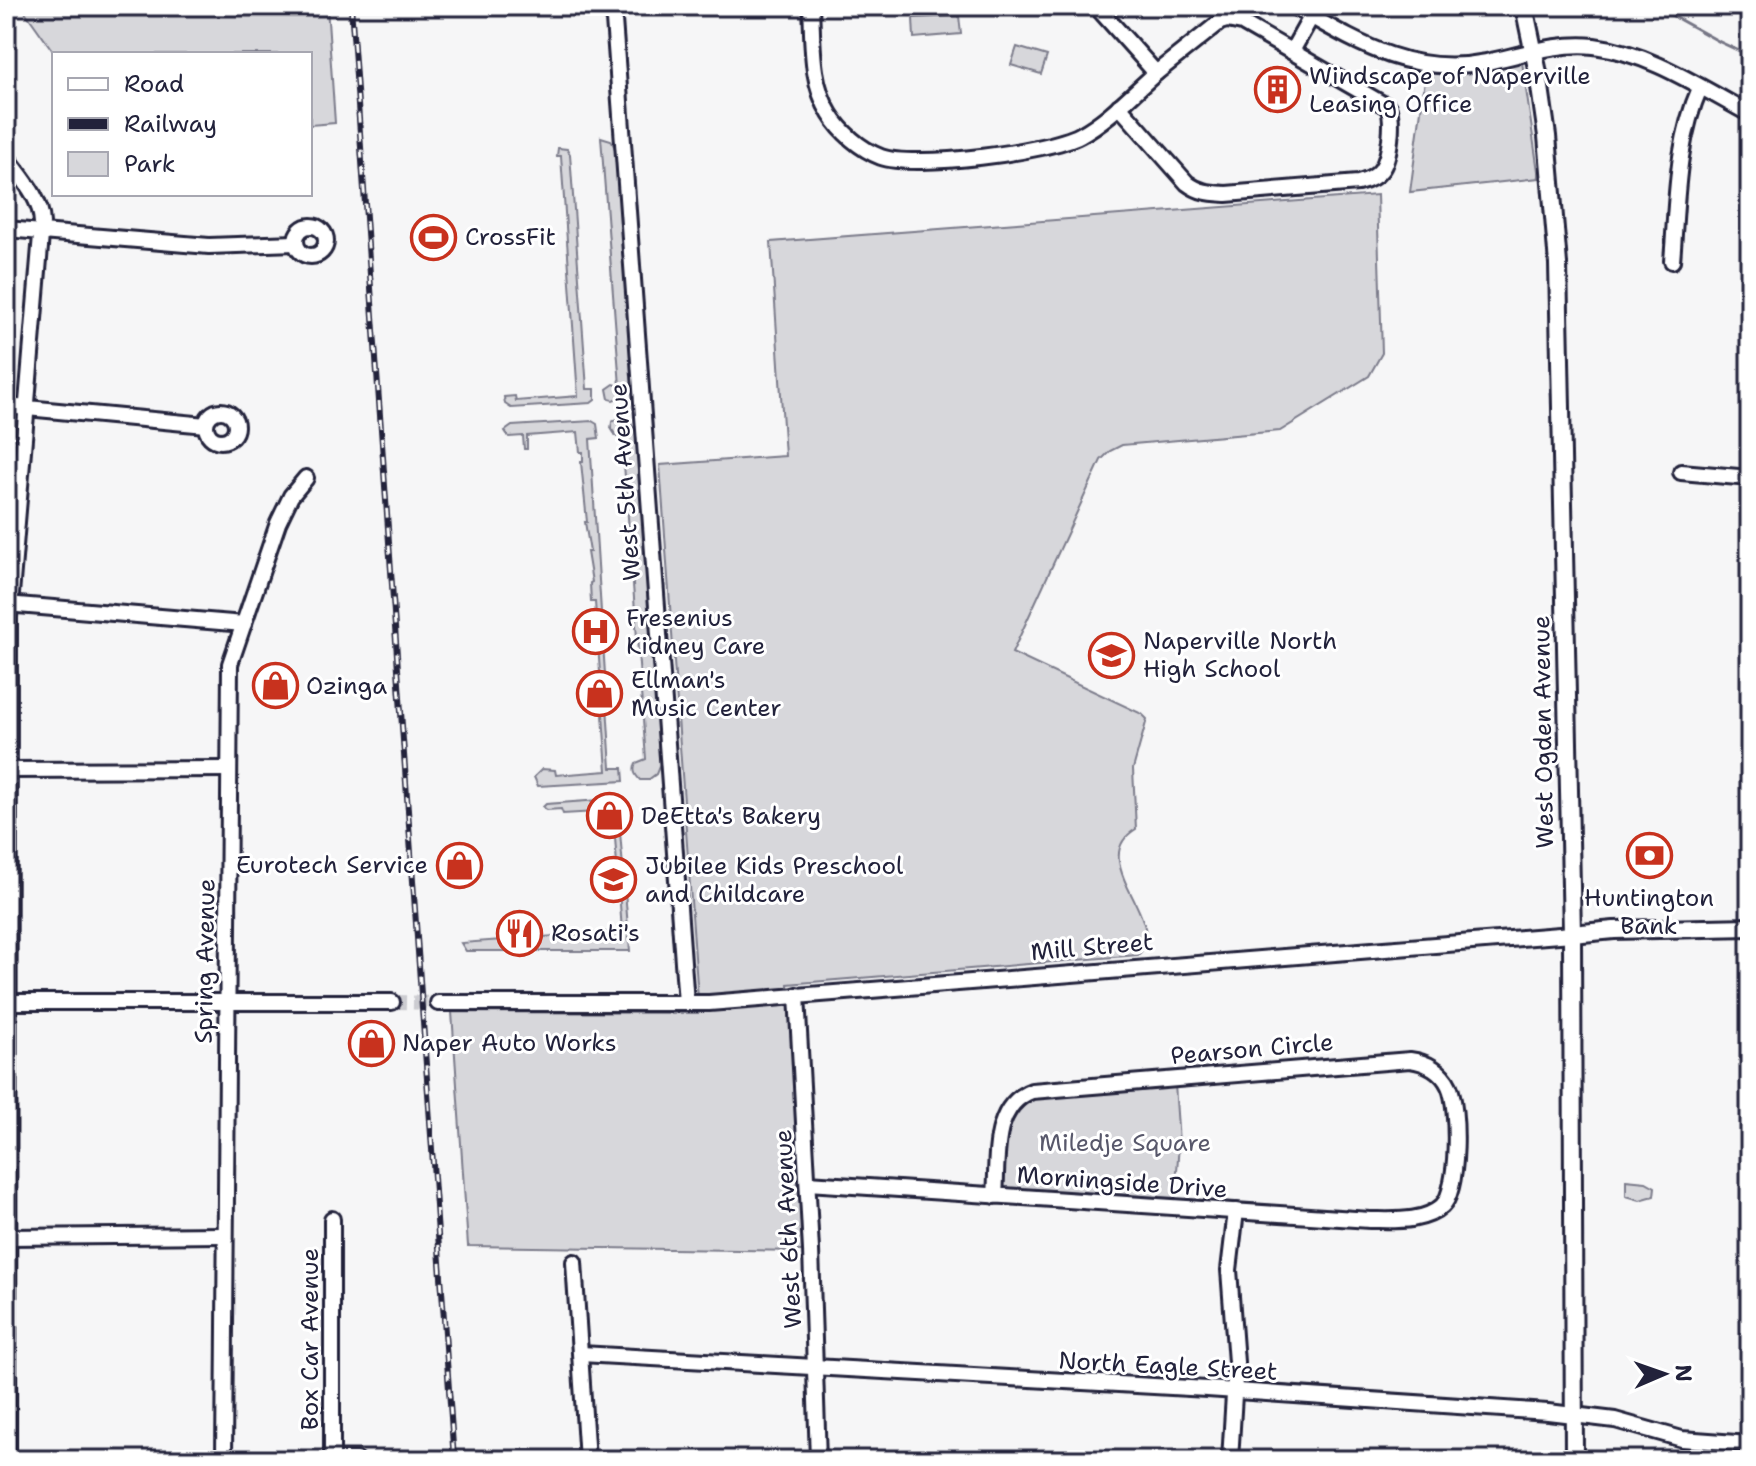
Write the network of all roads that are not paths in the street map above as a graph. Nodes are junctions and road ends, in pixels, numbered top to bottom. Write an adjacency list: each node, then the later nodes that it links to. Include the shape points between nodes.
1 (613, 6): 35 (street, West 5th Avenue)
2 (811, 6): 11 (street, via 815,77 828,111 842,131 882,157 914,161 1038,148 1078,136)
3 (1096, 6): 9 (street)
4 (1293, 6): 6 (street)
5 (1524, 6): 8 (main road, West Ogden Avenue)
6 (1311, 17): 7 (street); 8 (street, via 1380,53 1412,63 1466,65)
7 (1292, 51): 9 (street, via 1227,20); 11 (street, via 1388,107 1392,123 1384,165 1373,178 1226,194 1196,190)
8 (1534, 53): 10 (street, via 1578,45 1622,51); 29 (main road, West Ogden Avenue, via 1558,264)
9 (1156, 73): 11 (street)
10 (1700, 88): 12 (street); 17 (street, via 1683,139)
11 (1119, 106)
12 (1750, 114)
13 (6, 156): 15 (street, via 36,198)
14 (6, 229): 15 (street)
15 (42, 233): 16 (street, via 209,246); 19 (street)
16 (296, 243)
17 (1672, 261)
18 (6, 406): 19 (street)
19 (26, 408): 20 (street); 24 (street)
20 (206, 425)
21 (1681, 472): 23 (street)
22 (306, 478): 25 (street, Spring Avenue, via 278,523)
23 (1750, 478)
24 (8, 604): 25 (street); 27 (street)
25 (244, 624): 26 (street, Spring Avenue, via 230,664)
26 (229, 769): 27 (street); 31 (street, Spring Avenue)
27 (8, 770): 32 (street)
28 (1750, 927): 29 (main road, Mill Street)
29 (1572, 934): 30 (street, Mill Street); 47 (main road, West Ogden Avenue)
30 (797, 995): 35 (street, Mill Street); 36 (street, West 6th Avenue)
31 (227, 1001): 32 (street); 33 (street); 41 (street, Spring Avenue)
32 (8, 1002): 42 (street)
33 (392, 1002)
34 (438, 1003): 35 (street, Mill Street)
35 (686, 1003)
36 (808, 1183): 37 (street, Morningside Drive); 45 (street, West 6th Avenue)
37 (995, 1196): 38 (street, Morningside Drive); 39 (street, Pearson Circle, via 1001,1123 1014,1102 1028,1093 1410,1060 1431,1066 1448,1083 1454,1109 1454,1178 1446,1202)
38 (1236, 1211): 39 (street, Morningside Drive, via 1370,1220); 46 (street, via 1229,1270)
39 (1432, 1213)
40 (332, 1219): 51 (street, Box Car Avenue)
41 (224, 1235): 42 (street); 50 (street, Spring Avenue)
42 (7, 1237): 49 (street)
43 (574, 1262): 44 (street)
44 (581, 1354): 45 (street, North Eagle Street); 54 (street)
45 (815, 1367): 46 (street, North Eagle Street); 55 (street, West 6th Avenue)
46 (1236, 1391): 47 (street, North Eagle Street); 56 (street)
47 (1574, 1415): 48 (street, North Eagle Street, via 1615,1420 1682,1439); 57 (main road, West Ogden Avenue)
48 (1750, 1444)
49 (8, 1460)
50 (224, 1460)
51 (332, 1460)
52 (340, 1460): 53 (street)
53 (357, 1460)
54 (587, 1460)
55 (818, 1460)
56 (1230, 1460)
57 (1574, 1460)

